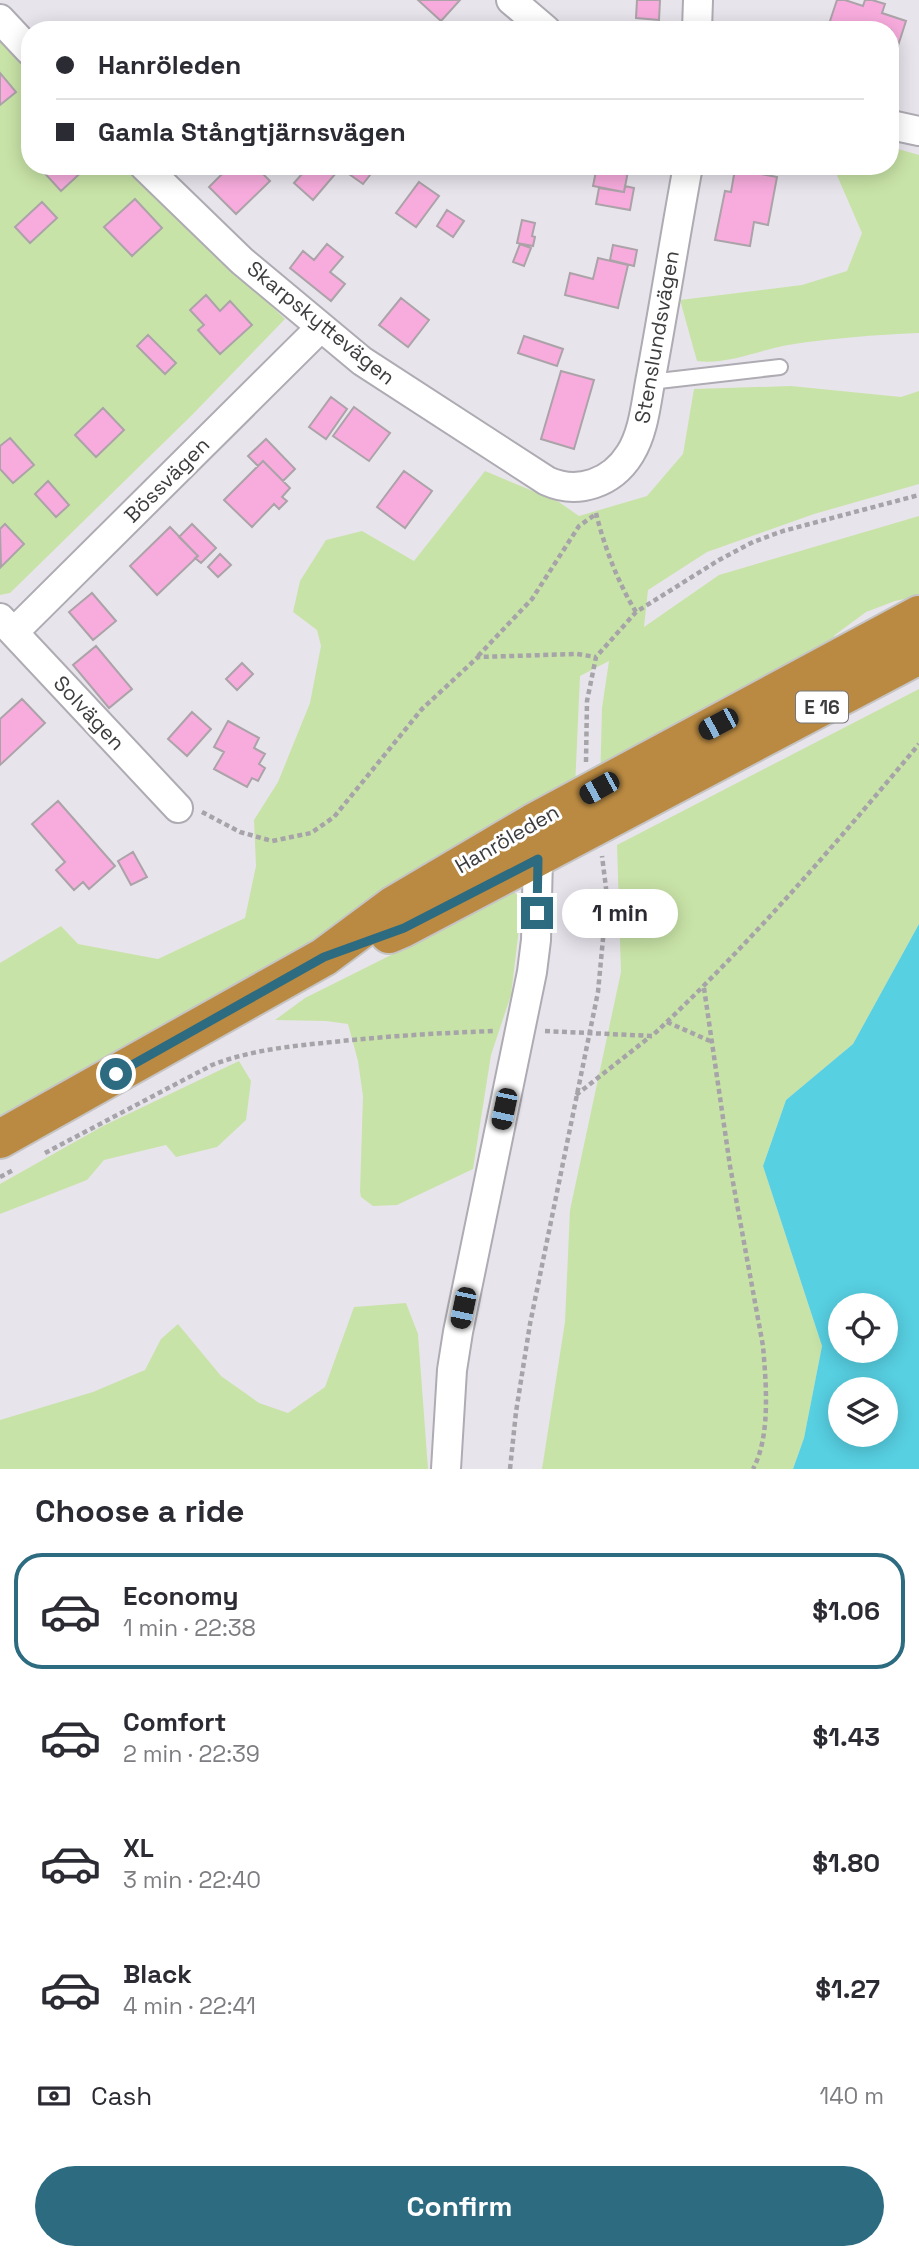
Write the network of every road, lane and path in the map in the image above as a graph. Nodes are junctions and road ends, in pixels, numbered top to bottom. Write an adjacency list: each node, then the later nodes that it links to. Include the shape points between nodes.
1 (511, 0): 4 (street)
2 (698, 0): 5 (street)
3 (0, 19): 6 (street)
4 (536, 21)
5 (697, 21)
6 (21, 41)
7 (153, 175): 9 (street, Skarpskyttevägen, via 242,261)
8 (686, 175): 11 (street, Stenslundsvägen)
9 (321, 327): 12 (street, Skarpskyttevägen, via 376,370 547,481 570,489); 17 (street, Bössvägen)
10 (780, 367): 11 (lane)
11 (650, 382): 12 (street, Stenslundsvägen, via 631,453 616,472)
12 (590, 485): 14 (path)
13 (919, 495): 15 (path, via 753,542)
14 (596, 514): 15 (path); 19 (path, via 579,526 531,598)
15 (636, 612): 20 (path)
16 (919, 615): 26 (highway, Hanröleden / E 16, via 533,823 394,905)
17 (7, 625): 23 (street, Solvägen)
18 (919, 655): 25 (highway, Hanröleden / E 16)
19 (478, 657): 20 (path); 23 (path, via 422,709 334,817 311,833 272,841 240,832 192,806)
20 (596, 657): 22 (path, via 587,701)
21 (919, 744): 27 (path)
22 (586, 766)
23 (178, 808)
24 (602, 849): 30 (path, via 607,896 598,992)
25 (538, 859): 26 (highway, Hanröleden / E 16, via 404,928); 29 (street, via 536,940)
26 (324, 957): 34 (highway, Hanröleden / E 16)
27 (704, 988): 28 (path); 32 (path)
28 (667, 1021): 31 (path); 32 (path)
29 (521, 1031): 30 (path); 35 (path, via 410,1034 238,1055); 37 (street, via 458,1332)
30 (588, 1033): 31 (path); 33 (path)
31 (652, 1036): 33 (path)
32 (711, 1041): 39 (path, via 763,1346 765,1420)
33 (576, 1095): 38 (path, via 530,1324)
34 (12, 1152): 36 (path)
35 (35, 1158)
36 (0, 1177)
37 (446, 1469)
38 (510, 1469)
39 (753, 1469)

